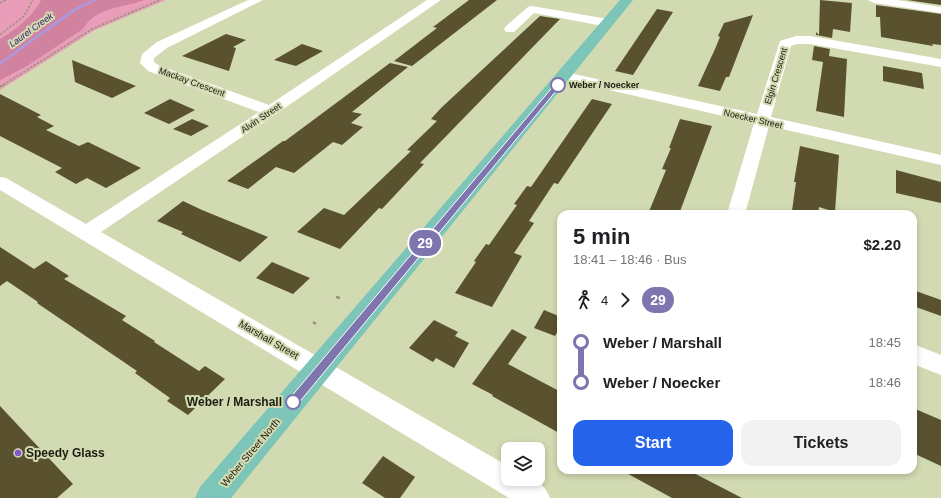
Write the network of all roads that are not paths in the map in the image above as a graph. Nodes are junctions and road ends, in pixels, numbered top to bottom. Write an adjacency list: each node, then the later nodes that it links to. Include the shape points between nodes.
1 (257, 0): 10 (street, Mackay Crescent, via 162,45 146,57 147,63 153,68)
2 (435, 0): 10 (street, Alvin Street)
3 (627, 0): 6 (main road, Weber Street North)
4 (874, 0): 5 (street)
5 (941, 10)
6 (608, 24): 7 (street, via 532,9); 9 (main road, Weber Street North)
7 (510, 29)
8 (941, 63): 11 (street, Elgin Crescent, via 810,40 796,40 785,44)
9 (565, 76): 11 (street, Noecker Street); 18 (main road, Weber Street North)
10 (272, 111): 15 (street, Alvin Street)
11 (762, 121): 12 (street, Noecker Street); 14 (street, Elgin Crescent)
12 (941, 160)
13 (0, 182): 15 (street, Marshall Street)
14 (737, 210)
15 (86, 233): 18 (street, Marshall Street)
16 (917, 356): 17 (street)
17 (941, 365)
18 (320, 370): 19 (main road, Weber Street North); 20 (street, Marshall Street)
19 (211, 498)
20 (536, 498)

